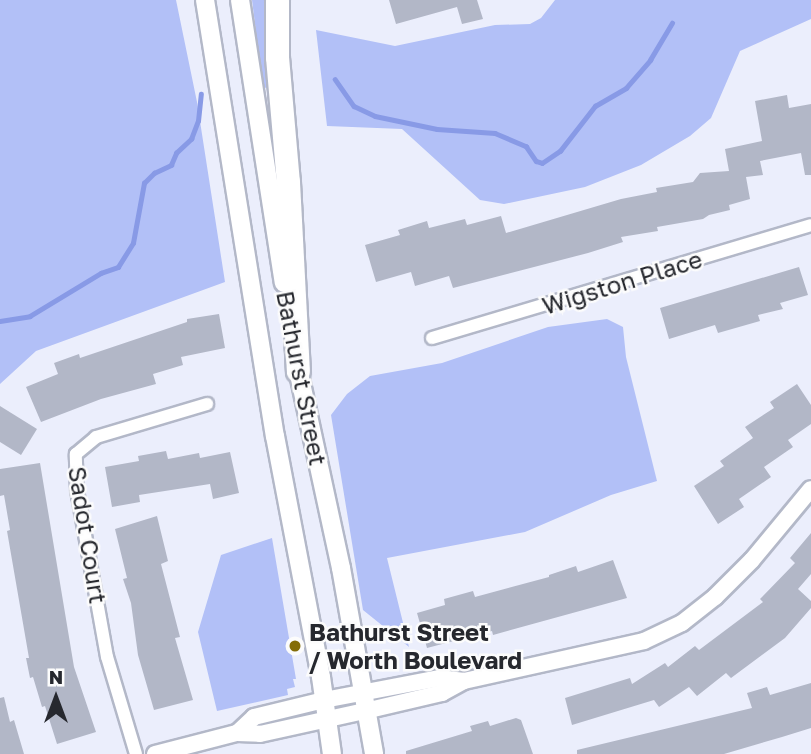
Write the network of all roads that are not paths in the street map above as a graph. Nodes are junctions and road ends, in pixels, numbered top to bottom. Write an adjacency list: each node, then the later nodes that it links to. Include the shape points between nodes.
1 (205, 0): 11 (main road, Bathurst Street, via 275,436)
2 (240, 0): 6 (main road, Bathurst Street)
3 (277, 0): 6 (highway)
4 (811, 225): 5 (street, Wigston Place)
5 (432, 338)
6 (298, 371): 10 (main road, Bathurst Street, via 341,568)
7 (207, 404): 15 (street, Sadot Court, via 96,437 76,454 77,491 107,657)
8 (811, 489): 9 (street, via 752,560 682,623 644,641)
9 (464, 681): 10 (street, via 439,678); 12 (street, via 442,693)
10 (361, 693): 11 (street); 12 (main road, Bathurst Street)
11 (324, 700): 13 (main road, Bathurst Street); 14 (street, via 254,717)
12 (365, 711): 13 (street); 18 (main road, Bathurst Street)
13 (326, 719): 14 (street, via 260,734); 17 (main road, Bathurst Street)
14 (237, 733): 16 (street)
15 (136, 754)
16 (155, 754)
17 (332, 754)
18 (374, 754)

